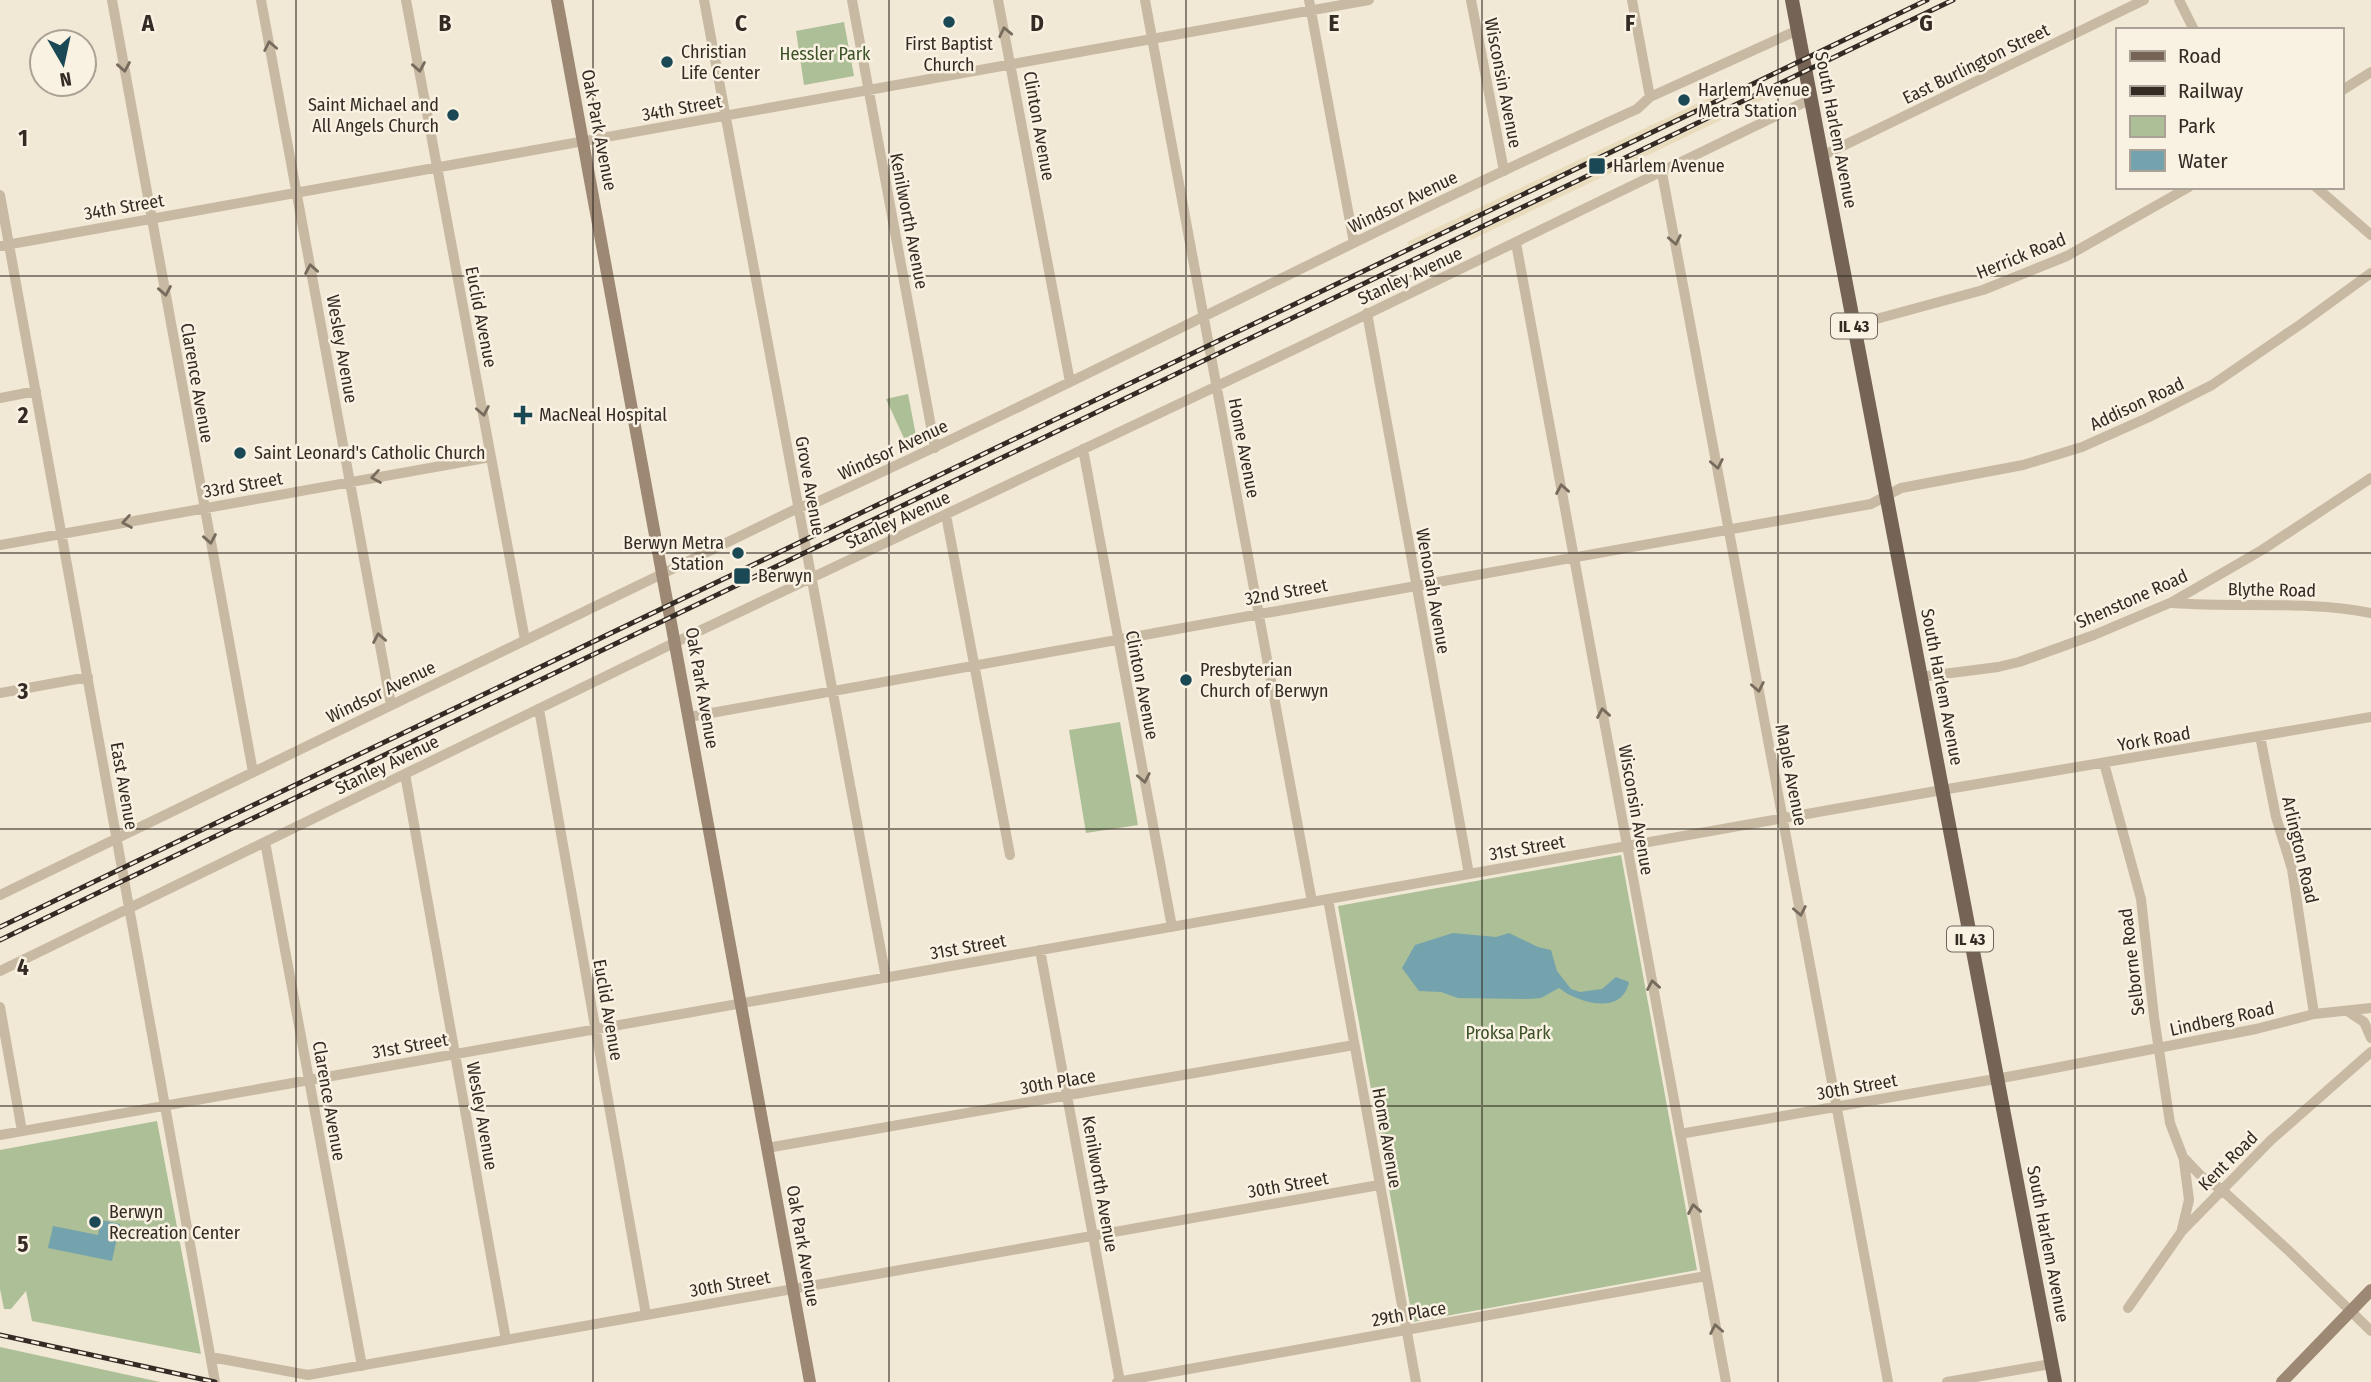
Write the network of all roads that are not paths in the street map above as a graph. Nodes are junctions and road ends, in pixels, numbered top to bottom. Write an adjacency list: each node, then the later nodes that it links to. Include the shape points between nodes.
1 (112, 0): 35 (street, Clarence Avenue, one-way to 35)
2 (261, 0): 33 (street, Wesley Avenue, one-way to 2)
3 (406, 0): 28 (street, Euclid Avenue, one-way to 28)
4 (557, 0): 26 (street, Oak Park Avenue)
5 (705, 0): 25 (street, Grove Avenue)
6 (852, 0): 21 (street, Kenilworth Avenue)
7 (998, 0): 19 (street, Clinton Avenue, one-way to 7)
8 (1145, 0): 18 (street, Home Avenue)
9 (1369, 0): 15 (street, 34th Street)
10 (1471, 0): 29 (street, Wisconsin Avenue)
11 (1632, 0): 23 (street)
12 (1792, 0): 17 (main road, South Harlem Avenue / IL 43)
13 (2144, 0): 27 (street, East Burlington Street)
14 (2179, 0): 16 (street)
15 (1310, 5): 18 (street, 34th Street); 37 (street)
16 (2193, 28)
17 (1798, 30): 23 (street, Windsor Avenue); 24 (main road, South Harlem Avenue / IL 43)
18 (1152, 38): 19 (street, 34th Street); 42 (street, Home Avenue)
19 (1012, 64): 21 (street, 34th Street); 44 (street, Clinton Avenue)
20 (2371, 72): 22 (street)
21 (869, 90): 25 (street, 34th Street); 48 (street, Kenilworth Avenue)
22 (2343, 90)
23 (1650, 97): 29 (street, Windsor Avenue, via 1637,109)
24 (1811, 99): 27 (main road, South Harlem Avenue / IL 43); 30 (street, Stanley Avenue)
25 (726, 116): 26 (street, 34th Street); 55 (street, Grove Avenue)
26 (583, 141): 28 (street, 34th Street); 61 (street, Oak Park Avenue)
27 (1822, 156): 43 (main road, South Harlem Avenue / IL 43)
28 (437, 167): 33 (street, 34th Street); 50 (street, Euclid Avenue, one-way to 50)
29 (1504, 171): 37 (street, Windsor Avenue)
30 (1662, 173): 38 (street, Stanley Avenue); 57 (street, Maple Avenue, one-way to 57)
31 (2185, 189): 43 (street, Herrick Road, via 2067,256 1983,290)
32 (2318, 189): 36 (street)
33 (297, 192): 35 (street, 34th Street); 52 (street, Wesley Avenue, one-way to 33)
34 (0, 195): 39 (street, East Avenue)
35 (151, 219): 39 (street, 34th Street); 54 (street, Clarence Avenue, one-way to 54)
36 (2371, 235)
37 (1354, 243): 42 (street, Windsor Avenue)
38 (1516, 243): 41 (street, Stanley Avenue); 60 (street, Wisconsin Avenue, one-way to 38)
39 (4, 245): 46 (street, East Avenue)
40 (2371, 273): 53 (street, Addison Road, via 2212,385 2147,418 2082,447 2023,465 1902,488)
41 (1367, 313): 45 (street, Stanley Avenue); 63 (street, Wenonah Avenue)
42 (1204, 318): 44 (street, Windsor Avenue); 45 (street, Home Avenue)
43 (1854, 325): 53 (main road, South Harlem Avenue / IL 43)
44 (1070, 382): 48 (street, Windsor Avenue)
45 (1216, 386): 49 (street, Stanley Avenue); 65 (street, Home Avenue)
46 (36, 391): 47 (street); 58 (street, East Avenue)
47 (0, 398)
48 (935, 448): 55 (street, Windsor Avenue)
49 (1083, 449): 56 (street, Stanley Avenue); 67 (street, Clinton Avenue)
50 (491, 457): 52 (street, 33rd Street, one-way to 52); 68 (street, Euclid Avenue)
51 (2371, 478): 64 (street, Shenstone Road, via 2262,551)
52 (350, 482): 54 (street, 33rd Street); 75 (street, Wesley Avenue, one-way to 52)
53 (1886, 497): 57 (street, 32nd Street, via 1871,505); 72 (main road, South Harlem Avenue / IL 43)
54 (204, 508): 58 (street, 33rd Street, one-way to 58); 81 (street, Clarence Avenue, one-way to 81)
55 (798, 508): 61 (street, Windsor Avenue); 62 (street, Grove Avenue)
56 (946, 515): 62 (street, Stanley Avenue); 70 (street)
57 (1729, 530): 60 (street, 32nd Street); 84 (street, Maple Avenue, one-way to 84)
58 (62, 534): 59 (street, 33rd Street); 71 (street, East Avenue)
59 (0, 545)
60 (1574, 557): 63 (street, 32nd Street); 87 (street, Wisconsin Avenue, one-way to 60)
61 (663, 572): 68 (street, Windsor Avenue); 69 (street, Oak Park Avenue)
62 (811, 579): 69 (street, Stanley Avenue); 73 (street, Grove Avenue)
63 (1416, 585): 65 (street, 32nd Street); 89 (street, Wenonah Avenue)
64 (2172, 603): 66 (street, Blythe Road, via 2340,607); 72 (street, Shenstone Road, via 2019,662)
65 (1258, 613): 67 (street, 32nd Street); 92 (street, Home Avenue)
66 (2371, 613)
67 (1117, 638): 70 (street, 32nd Street); 94 (street, Clinton Avenue, one-way to 94)
68 (525, 640): 75 (street, Windsor Avenue)
69 (676, 642): 76 (street, Stanley Avenue); 77 (street, Oak Park Avenue)
70 (974, 665): 73 (street, 32nd Street); 88 (street)
71 (88, 677): 74 (street); 85 (street, East Avenue)
72 (1920, 677): 83 (main road, South Harlem Avenue / IL 43)
73 (832, 691): 77 (street, 32nd Street); 97 (street, Grove Avenue)
74 (0, 693)
75 (391, 705): 81 (street, Windsor Avenue)
76 (539, 709): 82 (street, Stanley Avenue); 103 (street, Euclid Avenue)
77 (690, 717): 98 (street, Oak Park Avenue)
78 (2371, 717): 79 (street, York Road)
79 (2260, 736): 80 (street, York Road); 102 (street, Arlington Road, via 2292,869)
80 (2104, 763): 83 (street, York Road); 106 (street, Selborne Road, via 2141,899)
81 (253, 772): 85 (street, Windsor Avenue)
82 (405, 774): 86 (street, Stanley Avenue); 108 (street, Wesley Avenue)
83 (1942, 790): 84 (street, 31st Street); 109 (main road, South Harlem Avenue / IL 43)
84 (1783, 818): 87 (street, 31st Street); 113 (street, Maple Avenue, one-way to 113)
85 (117, 838): 90 (street, Windsor Avenue); 93 (street, East Avenue)
86 (265, 842): 93 (street, Stanley Avenue); 110 (street, Clarence Avenue)
87 (1627, 846): 89 (street, 31st Street); 115 (street, Wisconsin Avenue, one-way to 87)
88 (1010, 855)
89 (1469, 874): 91 (street, 31st Street)
90 (0, 895)
91 (1328, 899): 92 (street, 31st Street); 105 (street, Home Avenue)
92 (1312, 902): 94 (street, 31st Street)
93 (130, 908): 96 (street, Stanley Avenue); 112 (street, East Avenue)
94 (1172, 927): 95 (street, 31st Street)
95 (1040, 950): 97 (street, 31st Street); 111 (street, Kenilworth Avenue)
96 (0, 971)
97 (886, 978): 98 (street, 31st Street)
98 (741, 1003): 103 (street, 31st Street); 117 (street, Oak Park Avenue)
99 (0, 1007): 114 (street)
100 (2371, 1008): 101 (street, Lindberg Road)
101 (2349, 1011): 102 (street, Lindberg Road); 104 (street, via 2364,1022)
102 (2314, 1014): 106 (street, Lindberg Road)
103 (596, 1029): 108 (street, 31st Street); 128 (street, Euclid Avenue)
104 (2371, 1038)
105 (1354, 1045): 111 (street, 30th Place); 119 (street, Home Avenue)
106 (2160, 1048): 109 (street, Lindberg Road); 118 (street, Selborne Road, via 2171,1123)
107 (2371, 1052): 120 (street, Kent Road)
108 (455, 1054): 110 (street, 31st Street); 131 (street, Wesley Avenue)
109 (1997, 1079): 113 (street, 30th Street); 133 (main road, South Harlem Avenue / IL 43)
110 (309, 1080): 112 (street, 31st Street); 134 (street, Clarence Avenue)
111 (1069, 1096): 117 (street, 30th Place); 122 (street, Kenilworth Avenue)
112 (165, 1105): 114 (street, 31st Street); 132 (street, East Avenue)
113 (1837, 1107): 115 (street, 30th Street); 140 (street, Maple Avenue)
114 (22, 1131): 116 (street, 31st Street)
115 (1680, 1134): 123 (street, Wisconsin Avenue, one-way to 115)
116 (0, 1135)
117 (767, 1148): 124 (street, Oak Park Avenue)
118 (2183, 1157): 120 (street, Selborne Road); 121 (street, Selborne Road, via 2189,1200)
119 (1379, 1185): 122 (street, 30th Street); 129 (street, Home Avenue)
120 (2222, 1190): 121 (street, Kent Road); 127 (street, Selborne Road)
121 (2182, 1231): 126 (street, Kent Road)
122 (1093, 1236): 124 (street, 30th Street); 137 (street, Kenilworth Avenue)
123 (1706, 1276): 129 (street, 29th Place); 139 (street, Wisconsin Avenue, one-way to 123)
124 (793, 1289): 128 (street, 30th Street); 136 (street, Oak Park Avenue)
125 (2371, 1290): 127 (street)
126 (2128, 1308)
127 (2349, 1311): 130 (street, Selborne Road); 143 (street)
128 (646, 1315): 131 (street, 30th Street)
129 (1406, 1331): 137 (street, 29th Place); 138 (street, Home Avenue)
130 (2371, 1331)
131 (506, 1340): 134 (street, 30th Street)
132 (211, 1357): 134 (street, 30th Street, via 308,1375); 135 (street, East Avenue)
133 (2051, 1364): 141 (street); 142 (main road, South Harlem Avenue / IL 43)
134 (362, 1366)
135 (215, 1382)
136 (810, 1382)
137 (1119, 1382)
138 (1416, 1382)
139 (1726, 1382)
140 (1888, 1382)
141 (1947, 1382)
142 (2054, 1382)
143 (2282, 1382)

